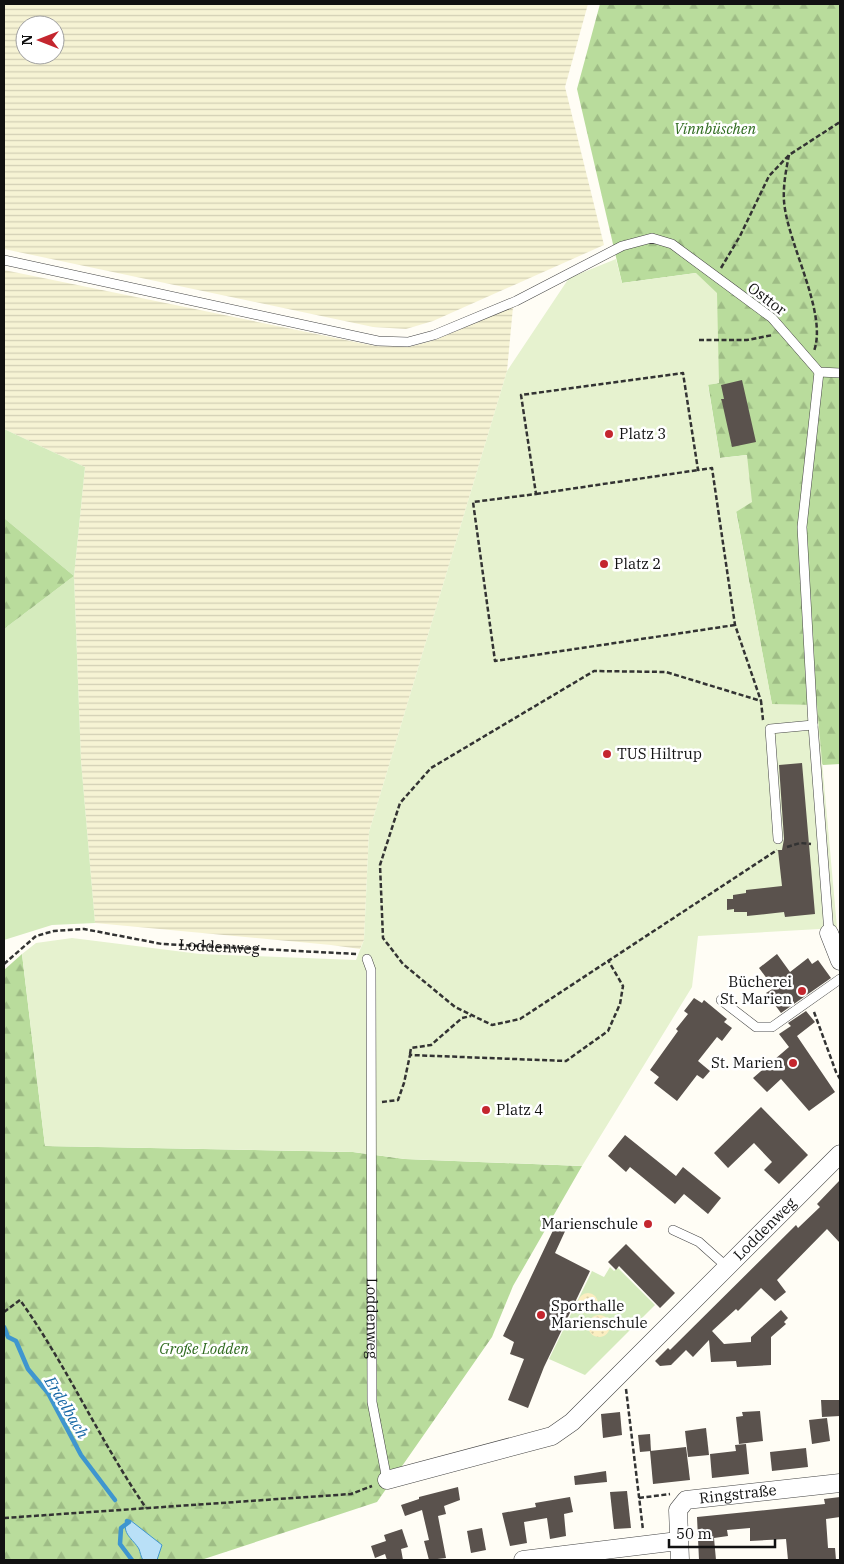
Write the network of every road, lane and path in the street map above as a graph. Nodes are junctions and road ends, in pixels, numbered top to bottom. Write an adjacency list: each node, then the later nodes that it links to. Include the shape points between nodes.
1 (840, 122): 2 (path)
2 (789, 155): 4 (path, via 769,176); 7 (path, via 784,202 818,337)
3 (4, 260): 4 (lane, Osttor, via 378,340 408,342 434,335 516,301 622,246 652,238 672,244)
4 (716, 278): 5 (lane, Osttor)
5 (787, 332): 6 (path, via 747,340); 7 (lane, Osttor)
6 (698, 340)
7 (807, 361): 8 (lane, Osttor)
8 (819, 372): 9 (lane); 15 (lane, via 802,528)
9 (840, 372)
10 (698, 470): 11 (path); 11 (path, via 683,373 521,395); 12 (path, via 712,468)
11 (536, 494): 12 (path, via 473,502 495,662)
12 (735, 625): 13 (path)
13 (761, 701): 14 (path); 27 (path, via 666,672 594,671 431,768 400,803 380,865 383,938 403,964 455,1007)
14 (764, 721)
15 (813, 725): 16 (lane, via 770,729); 17 (lane)
16 (776, 840): 18 (path)
17 (822, 845): 18 (path, via 800,844); 19 (lane)
18 (775, 851): 21 (path)
19 (829, 934): 22 (street)
20 (367, 959): 23 (path, Loddenweg, via 357,954 162,944 84,929 36,936); 30 (lane, Loddenweg, via 371,970)
21 (608, 960): 27 (path, via 520,1019 492,1025); 28 (path, via 623,986 620,1004 608,1031 566,1061)
22 (840, 961)
23 (4, 964)
24 (840, 979): 26 (lane)
25 (721, 1000): 26 (lane, via 756,1027 772,1027)
26 (806, 1003): 29 (path, via 816,1015)
27 (472, 1016): 28 (path, via 462,1018 431,1045 411,1048)
28 (410, 1055): 30 (path, via 398,1100)
29 (840, 1079)
30 (371, 1102): 36 (lane, Loddenweg, via 372,1402)
31 (840, 1154): 33 (street, Loddenweg)
32 (673, 1230): 33 (lane, via 699,1242)
33 (727, 1267): 35 (street, Loddenweg)
34 (4, 1312): 40 (path, via 20,1300 47,1337 119,1468)
35 (624, 1369): 36 (street, Loddenweg, via 572,1422 552,1436); 38 (path)
36 (387, 1480): 40 (path, via 351,1494)
37 (840, 1483): 39 (street, Ringstraße)
38 (639, 1498): 39 (path, via 671,1494); 43 (path)
39 (686, 1500): 42 (street, Ringstraße, via 678,1510)
40 (146, 1508): 41 (path)
41 (4, 1518)
42 (678, 1541): 43 (street); 45 (street, Ringstraße)
43 (645, 1544): 44 (street)
44 (523, 1560)
45 (680, 1560)

